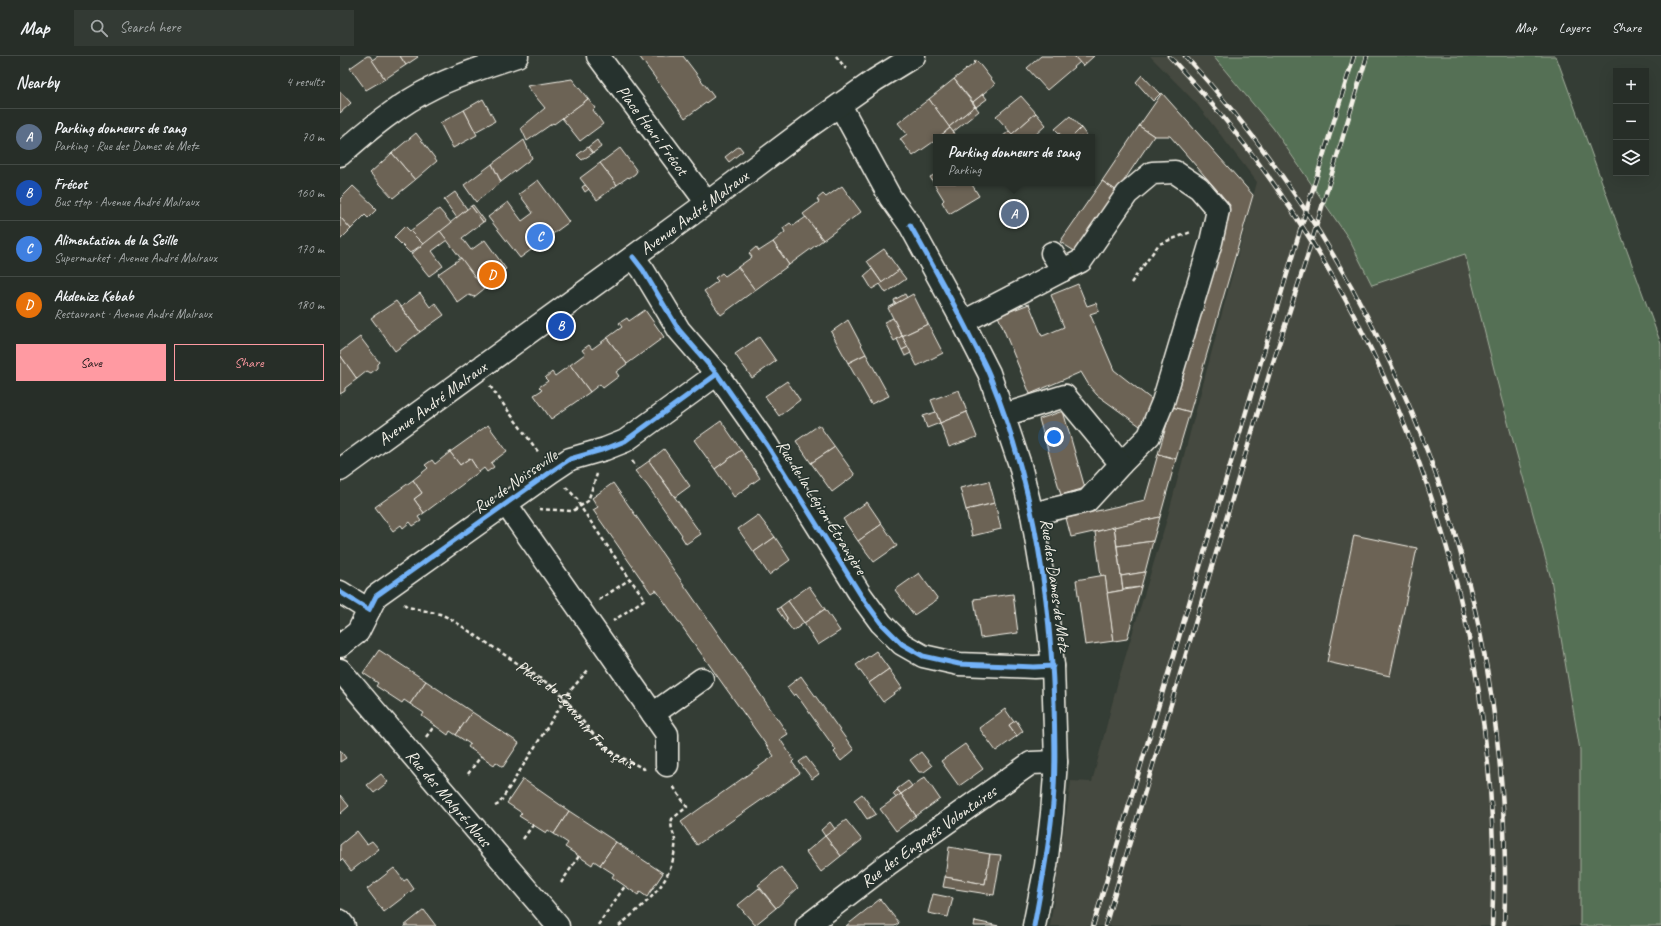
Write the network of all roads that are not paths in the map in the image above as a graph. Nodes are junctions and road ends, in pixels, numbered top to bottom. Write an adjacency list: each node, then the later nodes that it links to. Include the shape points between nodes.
1 (517, 56): 5 (street, via 434,86 369,129)
2 (598, 56): 6 (street, Place Henri Frécot)
3 (914, 56): 4 (street, Avenue André Malraux)
4 (840, 105): 6 (street, Avenue André Malraux); 8 (street, Rue des Dames de Metz)
5 (340, 155)
6 (708, 203): 7 (street, Avenue André Malraux)
7 (633, 257): 9 (street, Rue de la Légion Étrangère, via 679,330); 12 (street, Avenue André Malraux)
8 (963, 322): 10 (street, Rue des Dames de Metz, via 989,373); 11 (street, via 1058,262 1080,261 1127,194 1152,173 1175,172 1199,188 1218,210 1211,242 1163,402 1149,436)
9 (717, 374): 13 (street, Rue de Noisseville, via 625,441 570,459 552,471); 18 (street, Rue de la Légion Étrangère, via 767,446 862,597 881,623 902,644 923,656 959,664)
10 (1004, 415): 11 (street, via 1065,396); 14 (street, Rue des Dames de Metz)
11 (1122, 464): 14 (street, via 1087,501)
12 (340, 470)
13 (510, 511): 16 (street, Rue de Noisseville, via 388,587 376,596); 21 (street, Place du Souvenir Français)
14 (1032, 514): 18 (street, Rue des Dames de Metz, via 1044,585)
15 (340, 592): 16 (street)
16 (369, 610): 17 (street, via 358,632)
17 (340, 646)
18 (1053, 666): 22 (street, Rue des Dames de Metz)
19 (340, 670): 26 (street, Rue des Malgré-Nous)
20 (702, 679): 21 (street)
21 (653, 714): 23 (street, Place du Souvenir Français, via 667,734)
22 (1056, 762): 27 (street, Rue des Engagés Volontaires, via 1030,763 888,864); 28 (street, Rue des Dames de Metz, via 1047,858)
23 (667, 765)
24 (340, 921): 25 (street)
25 (344, 926)
26 (558, 926)
27 (807, 926)
28 (1034, 926)

